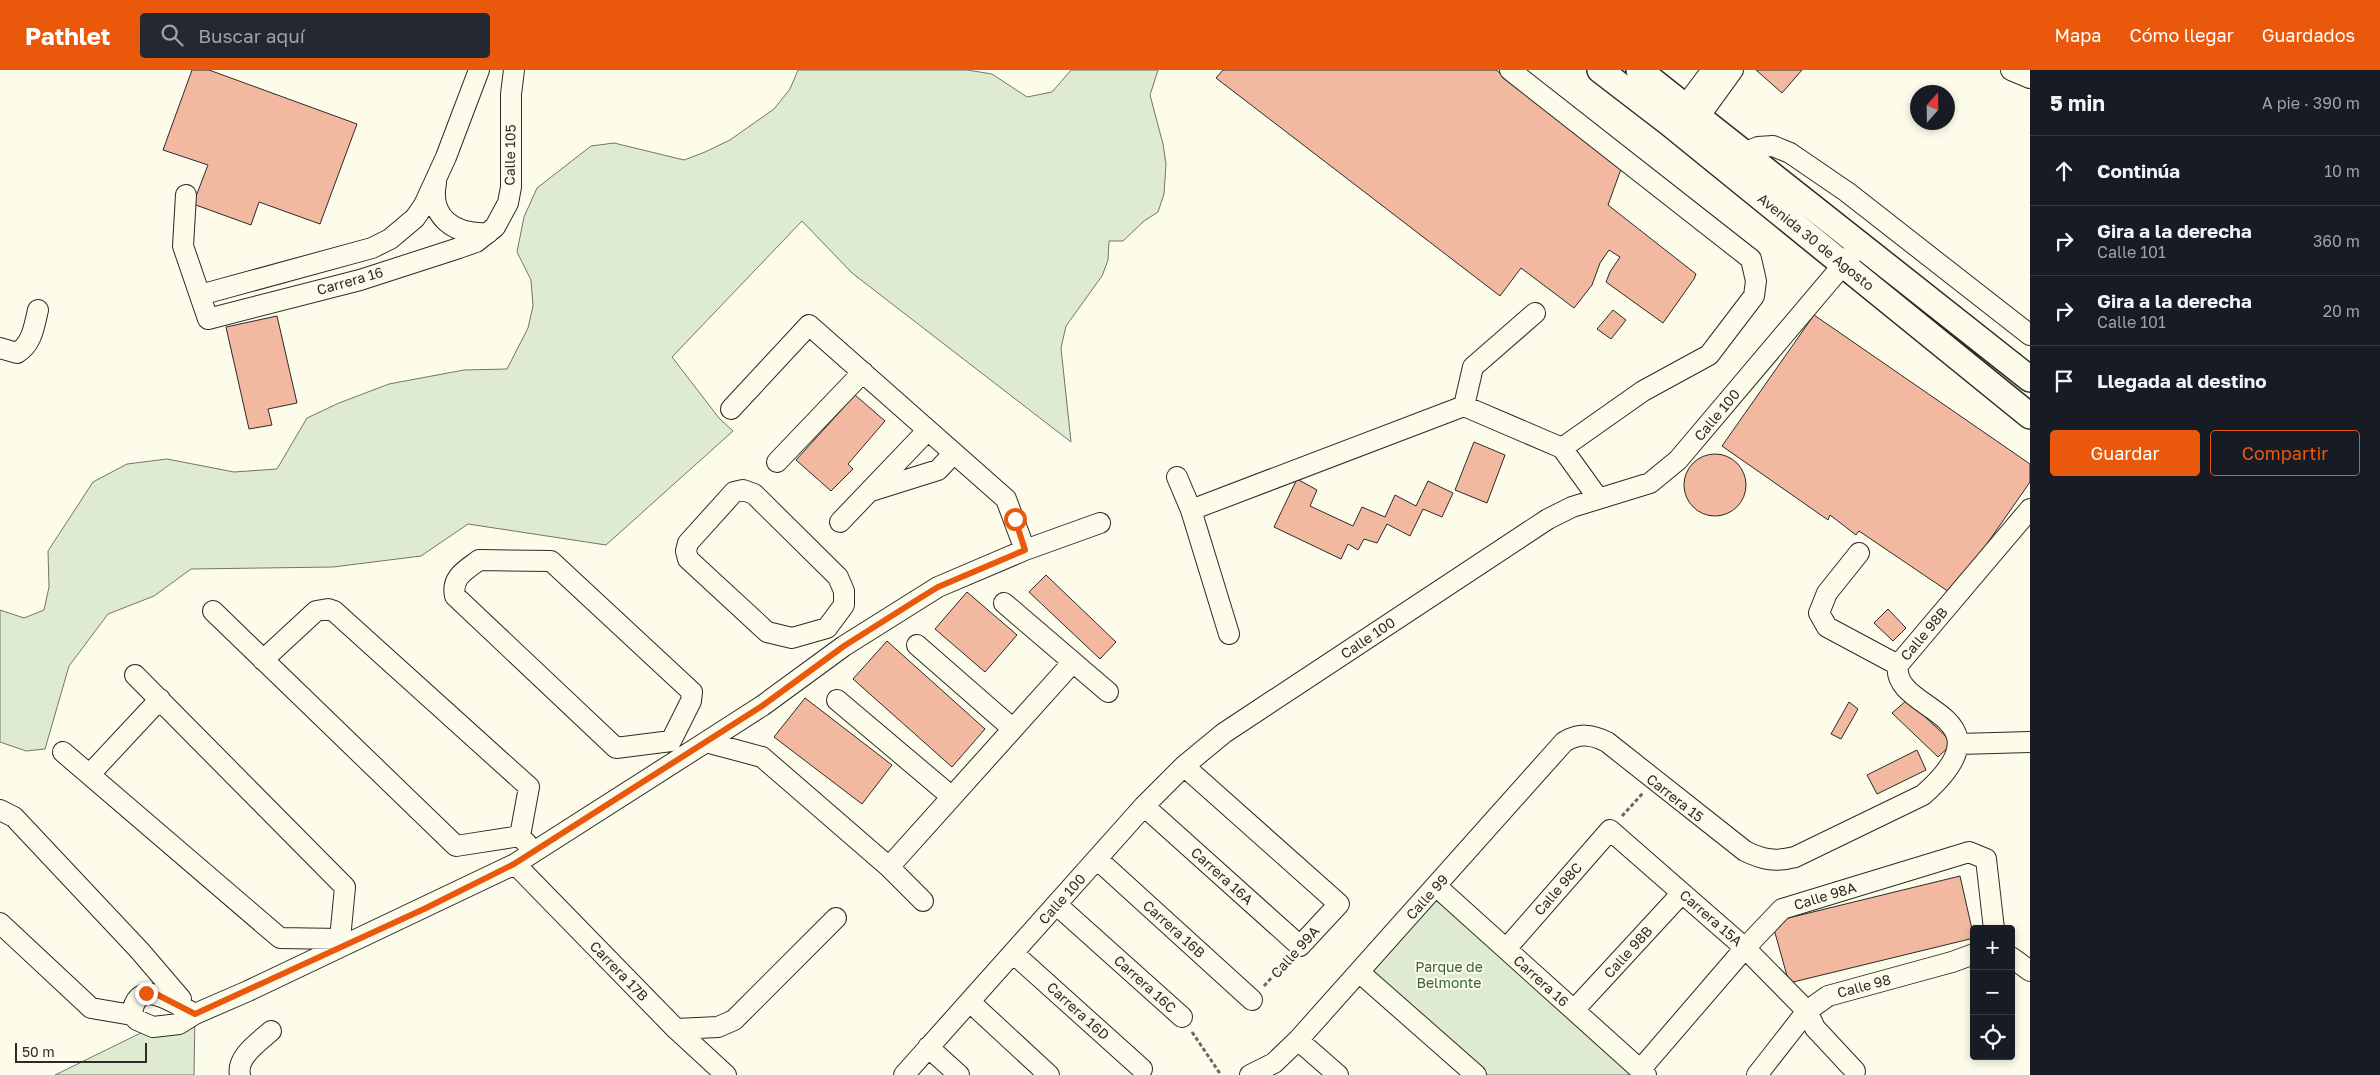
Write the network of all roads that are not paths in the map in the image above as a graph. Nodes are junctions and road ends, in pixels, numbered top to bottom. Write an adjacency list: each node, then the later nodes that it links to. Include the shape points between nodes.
1 (514, 70): 14 (street, Calle 105, via 508,203 496,227)
2 (1510, 70): 28 (street, via 1751,259 1756,281 1754,296 1709,355 1643,391)
3 (1600, 70): 16 (main road, Avenida 30 de Agosto)
4 (1639, 70): 10 (main road, Avenida 30 de Agosto)
5 (1712, 70): 10 (street)
6 (1733, 70): 10 (street)
7 (2010, 70): 9 (street)
8 (473, 72): 12 (street)
9 (2030, 78)
10 (1692, 111): 11 (main road, Avenida 30 de Agosto)
11 (1744, 153): 15 (main road, Avenida 30 de Agosto); 20 (street, via 1758,147 1773,146 1790,153 1847,192)
12 (436, 179): 14 (street, via 436,208 443,218 465,232); 17 (street, Carrera 16, via 415,218 390,239 372,248)
13 (186, 196): 17 (street, via 183,246)
14 (488, 233): 17 (street, Carrera 16, via 476,242 360,280 208,319)
15 (1859, 245): 16 (street, Calle 100); 23 (main road, Avenida 30 de Agosto)
16 (1843, 264): 26 (main road, Avenida 30 de Agosto); 33 (street, Calle 100, via 1678,460 1650,483)
17 (200, 295)
18 (38, 310): 21 (street, via 24,349 17,353)
19 (1535, 313): 24 (street, via 1472,367)
20 (2030, 335)
21 (0, 348)
22 (863, 372): 25 (street, via 809,325); 27 (street); 30 (street)
23 (2030, 379)
24 (1464, 406): 28 (street); 35 (street)
25 (731, 409)
26 (2030, 416)
27 (927, 431): 29 (street); 32 (street)
28 (1562, 448): 33 (street)
29 (954, 454): 32 (street, via 938,470); 38 (street, via 1006,500)
30 (777, 462)
31 (1177, 477): 35 (street)
32 (869, 491): 36 (street)
33 (1598, 498): 60 (street, Calle 100, via 1572,507 1520,537 1224,733)
34 (2030, 509): 48 (street, Calle 98B)
35 (1191, 510): 43 (street)
36 (840, 522)
37 (1100, 522): 38 (street)
38 (1025, 550): 45 (street, via 938,587)
39 (1859, 553): 48 (street, via 1827,593 1819,612 1827,627)
40 (1004, 603): 47 (street)
41 (213, 611): 46 (street)
42 (827, 628): 42 (street, via 792,638 768,632 688,559 688,543 734,492 742,490 754,494 838,577 844,590 844,605); 45 (street)
43 (1229, 634)
44 (916, 645): 53 (street)
45 (844, 646): 54 (street)
46 (262, 660): 66 (street, via 456,846); 66 (street, via 316,611 334,611 529,787)
47 (1073, 662): 50 (street); 53 (street)
48 (1898, 665): 57 (street, Calle 98B, via 1901,683 1947,720 1958,734)
49 (136, 675): 51 (street)
50 (1108, 692)
51 (160, 699): 61 (street); 78 (street, via 345,887)
52 (837, 700): 62 (street)
53 (1013, 729): 62 (street)
54 (706, 742): 58 (street); 70 (street, via 762,758)
55 (1607, 742): 57 (street, Carrera 15, via 1745,852 1759,858 1782,861 1923,795 1951,764); 71 (street, Calle 99, via 1594,736 1579,735 1564,742)
56 (2030, 742): 57 (street)
57 (1958, 744)
58 (678, 748): 58 (street, via 692,692 552,561 479,560 458,577 453,586 455,596 616,748); 67 (street)
59 (63, 752): 61 (street)
60 (1184, 766): 63 (street, Calle 100); 79 (street, Calle 99A, via 1339,904)
61 (90, 774): 78 (street, via 280,938)
62 (952, 797): 70 (street)
63 (1144, 806): 68 (street, Calle 100); 79 (street, Carrera 16A)
64 (0, 810): 82 (street, via 14,817)
65 (1610, 830): 72 (street, Carrera 15A); 81 (street, Calle 98C)
66 (520, 836): 67 (street)
67 (534, 852): 69 (street)
68 (1097, 859): 74 (street, Calle 100); 90 (street, Carrera 16B)
69 (514, 864): 78 (street, via 424,909); 97 (street, Carrera 17B)
70 (889, 867): 73 (street)
71 (1436, 886): 81 (street, Carrera 16); 87 (street, Calle 99)
72 (1682, 893): 80 (street, Carrera 15A); 92 (street, Calle 98B)
73 (923, 901)
74 (1057, 905): 83 (street, Calle 100); 96 (street, Carrera 16C)
75 (836, 918): 97 (street, via 734,1020 718,1027)
76 (0, 923): 95 (street, via 91,1008)
77 (1994, 925): 80 (street, Calle 98A, via 1986,859 1969,852 1782,910)
78 (342, 942): 94 (street, via 248,991)
79 (1300, 946)
80 (1744, 948): 93 (street, Carrera 15A); 103 (street, Calle 98A)
81 (1506, 949): 92 (street, Carrera 16)
82 (140, 951): 88 (street); 89 (street)
83 (1013, 953): 91 (street, Calle 100); 101 (street, Carrera 16D)
84 (1970, 955): 93 (street, Calle 98, via 1828,996)
85 (2015, 960): 86 (street)
86 (2030, 971)
87 (1358, 972): 99 (street, Calle 99); 111 (street)
88 (146, 993): 94 (street, via 156,994); 95 (street, via 133,1005)
89 (181, 999)
90 (1252, 1000)
91 (970, 1002): 100 (street, Calle 100); 108 (street)
92 (1574, 1010): 103 (street, Carrera 16)
93 (1807, 1011): 102 (street, Carrera 15A, via 1815,1028); 112 (street, Calle 98)
94 (195, 1014): 95 (street, via 179,1024 153,1027)
95 (132, 1015)
96 (1182, 1017)
97 (676, 1029): 105 (street, Carrera 17B)
98 (271, 1031): 104 (street, via 245,1054)
99 (1298, 1040): 109 (street, Calle 99, via 1274,1063); 110 (street)
100 (928, 1047): 106 (street, Calle 100); 107 (street)
101 (1142, 1069)
102 (1855, 1072)
103 (1643, 1073)
104 (240, 1075)
105 (726, 1075)
106 (904, 1075)
107 (959, 1075)
108 (1049, 1075)
109 (1250, 1075)
110 (1338, 1075)
111 (1476, 1075)
112 (1757, 1075)

